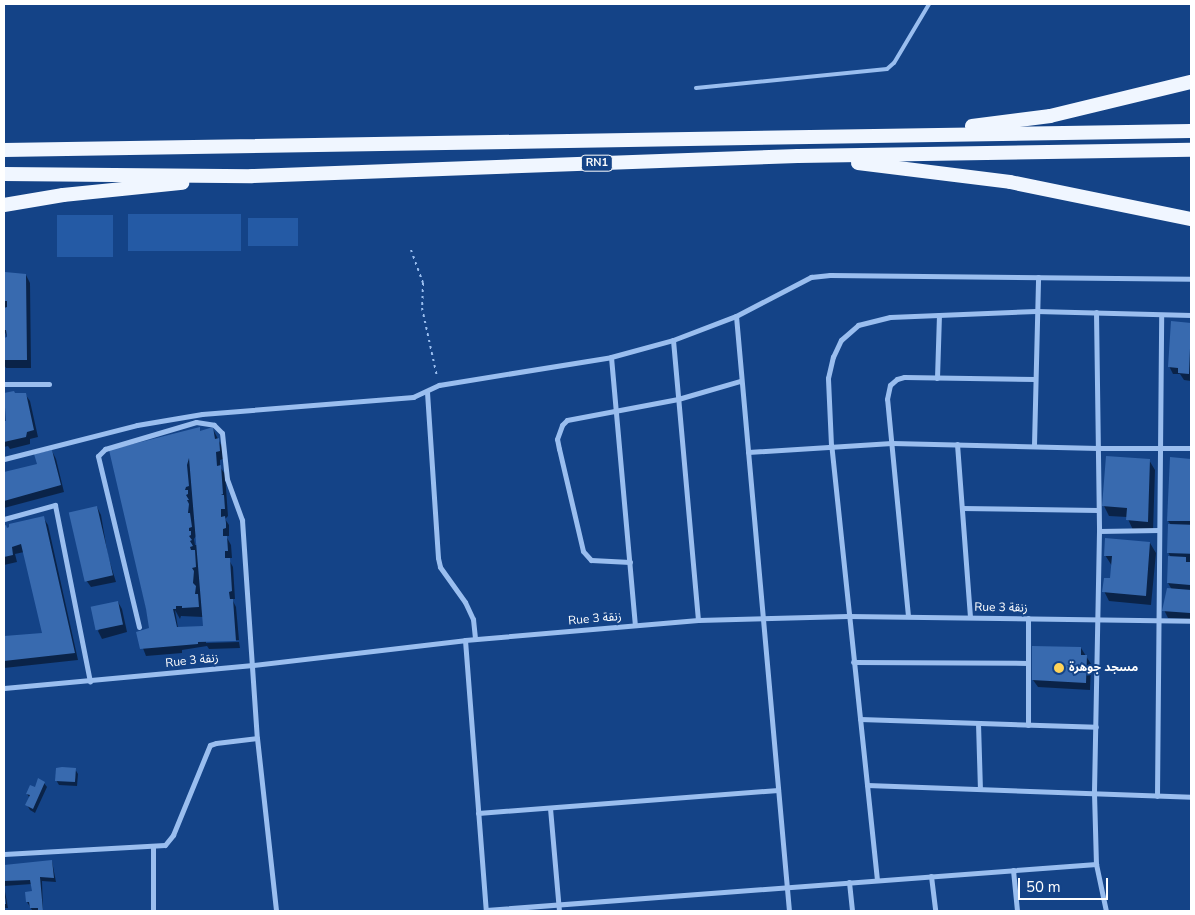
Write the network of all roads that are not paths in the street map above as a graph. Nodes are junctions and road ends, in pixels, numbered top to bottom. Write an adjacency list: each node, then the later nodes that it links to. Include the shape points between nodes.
1 (929, 4): 3 (lane, via 894,63 887,69)
2 (1191, 82): 5 (highway, via 1041,118)
3 (696, 88)
4 (1191, 131): 5 (highway, RN1)
5 (802, 137): 7 (highway, RN1)
6 (4, 144): 7 (highway)
7 (173, 148): 8 (highway, RN1)
8 (4, 150)
9 (1191, 150): 10 (highway, RN1)
10 (798, 156): 12 (highway, RN1); 14 (highway, via 1010,182)
11 (4, 174): 12 (highway, RN1)
12 (252, 176): 13 (highway, via 63,195)
13 (4, 205)
14 (1191, 219)
15 (1038, 277): 16 (street); 17 (street); 22 (street, via 810,277)
16 (1191, 279)
17 (1036, 311): 18 (street); 19 (street); 26 (street)
18 (1096, 312): 20 (street); 37 (street)
19 (938, 315): 25 (street); 35 (street, via 890,317 866,322 841,340 828,378)
20 (1160, 315): 21 (street); 38 (street)
21 (1191, 315)
22 (736, 316): 23 (street); 27 (street)
23 (674, 340): 24 (street); 31 (street)
24 (611, 357): 30 (street, via 439,384); 32 (street)
25 (937, 378): 26 (street); 33 (street, via 899,378 890,385 887,394)
26 (1035, 379): 36 (street)
27 (740, 381): 31 (street); 40 (street)
28 (4, 384): 29 (street)
29 (49, 384)
30 (426, 392): 41 (street, via 413,397 367,402 202,414 137,425); 59 (street, via 438,558 440,567 474,619)
31 (678, 399): 32 (street); 54 (street)
32 (614, 410): 47 (street); 47 (street, via 567,420 557,439 582,551 599,562)
33 (892, 443): 34 (street); 35 (street); 49 (street)
34 (957, 444): 36 (street); 42 (street)
35 (831, 446): 40 (street); 48 (street)
36 (1034, 446): 37 (street)
37 (1098, 448): 38 (street); 43 (street)
38 (1159, 448): 39 (street); 45 (street)
39 (1191, 448)
40 (748, 452): 52 (street)
41 (4, 458)
42 (962, 508): 43 (street); 50 (street)
43 (1098, 510): 46 (street)
44 (4, 519): 64 (street, via 54,505)
45 (1159, 530): 46 (street); 55 (street)
46 (1099, 532): 53 (street)
47 (630, 562): 57 (street)
48 (848, 616): 49 (street, Rue 3 زنقة); 52 (street, Rue 3 زنقة); 61 (street)
49 (908, 616): 50 (street, Rue 3 زنقة)
50 (970, 617): 51 (street, Rue 3 زنقة)
51 (1028, 618): 53 (street, Rue 3 زنقة); 62 (street)
52 (763, 619): 54 (street, Rue 3 زنقة); 73 (street)
53 (1097, 619): 55 (street, Rue 3 زنقة); 69 (street)
54 (698, 620): 57 (street, Rue 3 زنقة)
55 (1159, 621): 56 (street, Rue 3 زنقة); 75 (street)
56 (1191, 621)
57 (634, 625): 59 (street, Rue 3 زنقة)
58 (139, 627): 63 (street, via 98,456 105,449 196,422 214,425 222,433 226,479 242,520)
59 (475, 639): 60 (street, Rue 3 زنقة)
60 (465, 640): 63 (street, Rue 3 زنقة); 78 (street)
61 (853, 662): 62 (street); 66 (street)
62 (1027, 663): 68 (street)
63 (253, 665): 64 (street, Rue 3 زنقة); 70 (street)
64 (90, 682): 65 (street, Rue 3 زنقة)
65 (4, 688)
66 (860, 720): 67 (street); 71 (street)
67 (978, 723): 68 (street); 72 (street)
68 (1028, 725): 69 (street)
69 (1096, 727): 74 (street)
70 (257, 738): 79 (street, via 210,745 171,839 164,845); 89 (street)
71 (867, 786): 72 (street); 84 (street)
72 (980, 789): 74 (street)
73 (778, 790): 77 (street); 86 (street)
74 (1094, 793): 75 (street); 81 (street)
75 (1157, 796): 76 (street)
76 (1191, 797)
77 (550, 808): 78 (street); 87 (street)
78 (478, 813): 90 (street)
79 (153, 846): 80 (street); 88 (street)
80 (4, 854)
81 (1096, 864): 82 (street); 96 (street)
82 (1013, 870): 83 (street); 95 (street)
83 (931, 876): 84 (street); 94 (street)
84 (877, 880): 85 (street)
85 (849, 882): 86 (street); 93 (street)
86 (787, 887): 87 (street); 92 (street)
87 (559, 905): 90 (street); 91 (street)
88 (153, 911)
89 (276, 911)
90 (486, 911)
91 (559, 911)
92 (789, 911)
93 (852, 911)
94 (935, 911)
95 (1017, 911)
96 (1106, 911)

